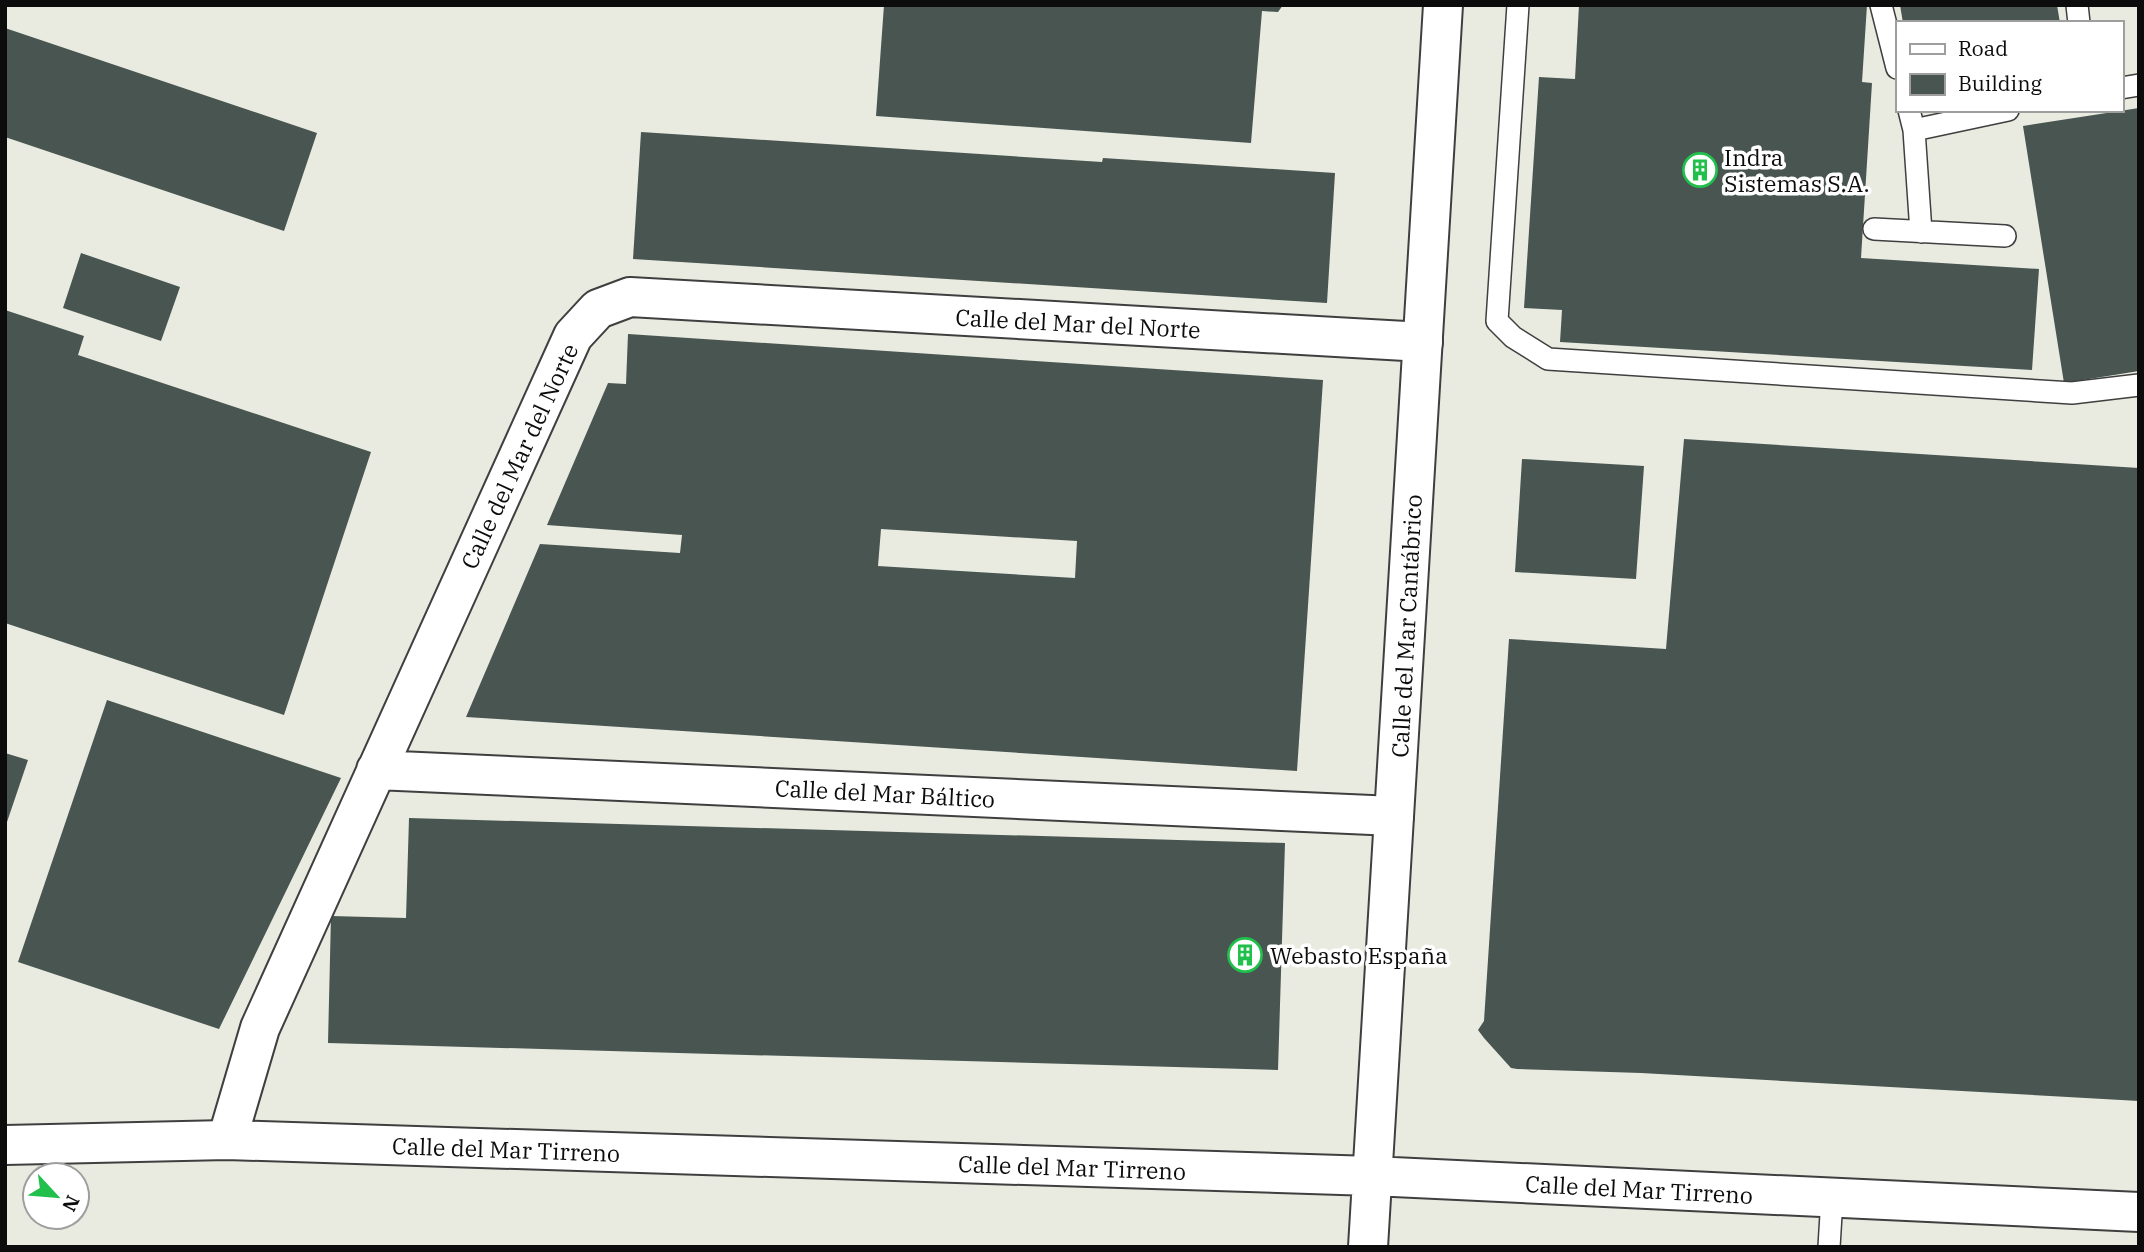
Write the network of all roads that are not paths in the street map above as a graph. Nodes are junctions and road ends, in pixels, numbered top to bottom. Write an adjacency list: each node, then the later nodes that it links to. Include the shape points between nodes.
1 (1443, 5): 10 (street, Calle del Mar Cantábrico)
2 (1518, 5): 11 (lane, via 1497,321 1548,359 2072,393)
3 (1881, 5): 4 (lane)
4 (1896, 64)
5 (1988, 112): 6 (lane)
6 (1911, 120): 8 (lane)
7 (1874, 229): 8 (lane)
8 (1921, 232): 9 (lane)
9 (2005, 236)
10 (1423, 342): 12 (street, Calle del Mar del Norte, via 630,297 598,309 573,336); 13 (street, Calle del Mar Cantábrico)
11 (2139, 385)
12 (376, 770): 13 (street, Calle del Mar Báltico); 14 (street, Calle del Mar del Norte, via 260,1028)
13 (1394, 816): 16 (street, Calle del Mar Cantábrico)
14 (227, 1140): 15 (street, Calle del Mar Tirreno); 16 (street, Calle del Mar Tirreno)
15 (5, 1145)
16 (1372, 1176): 17 (street, Calle del Mar Tirreno); 19 (street, Calle del Mar Cantábrico)
17 (1832, 1198): 18 (street, Calle del Mar Tirreno); 20 (lane)
18 (2139, 1212)
19 (1368, 1247)
20 (1829, 1247)

